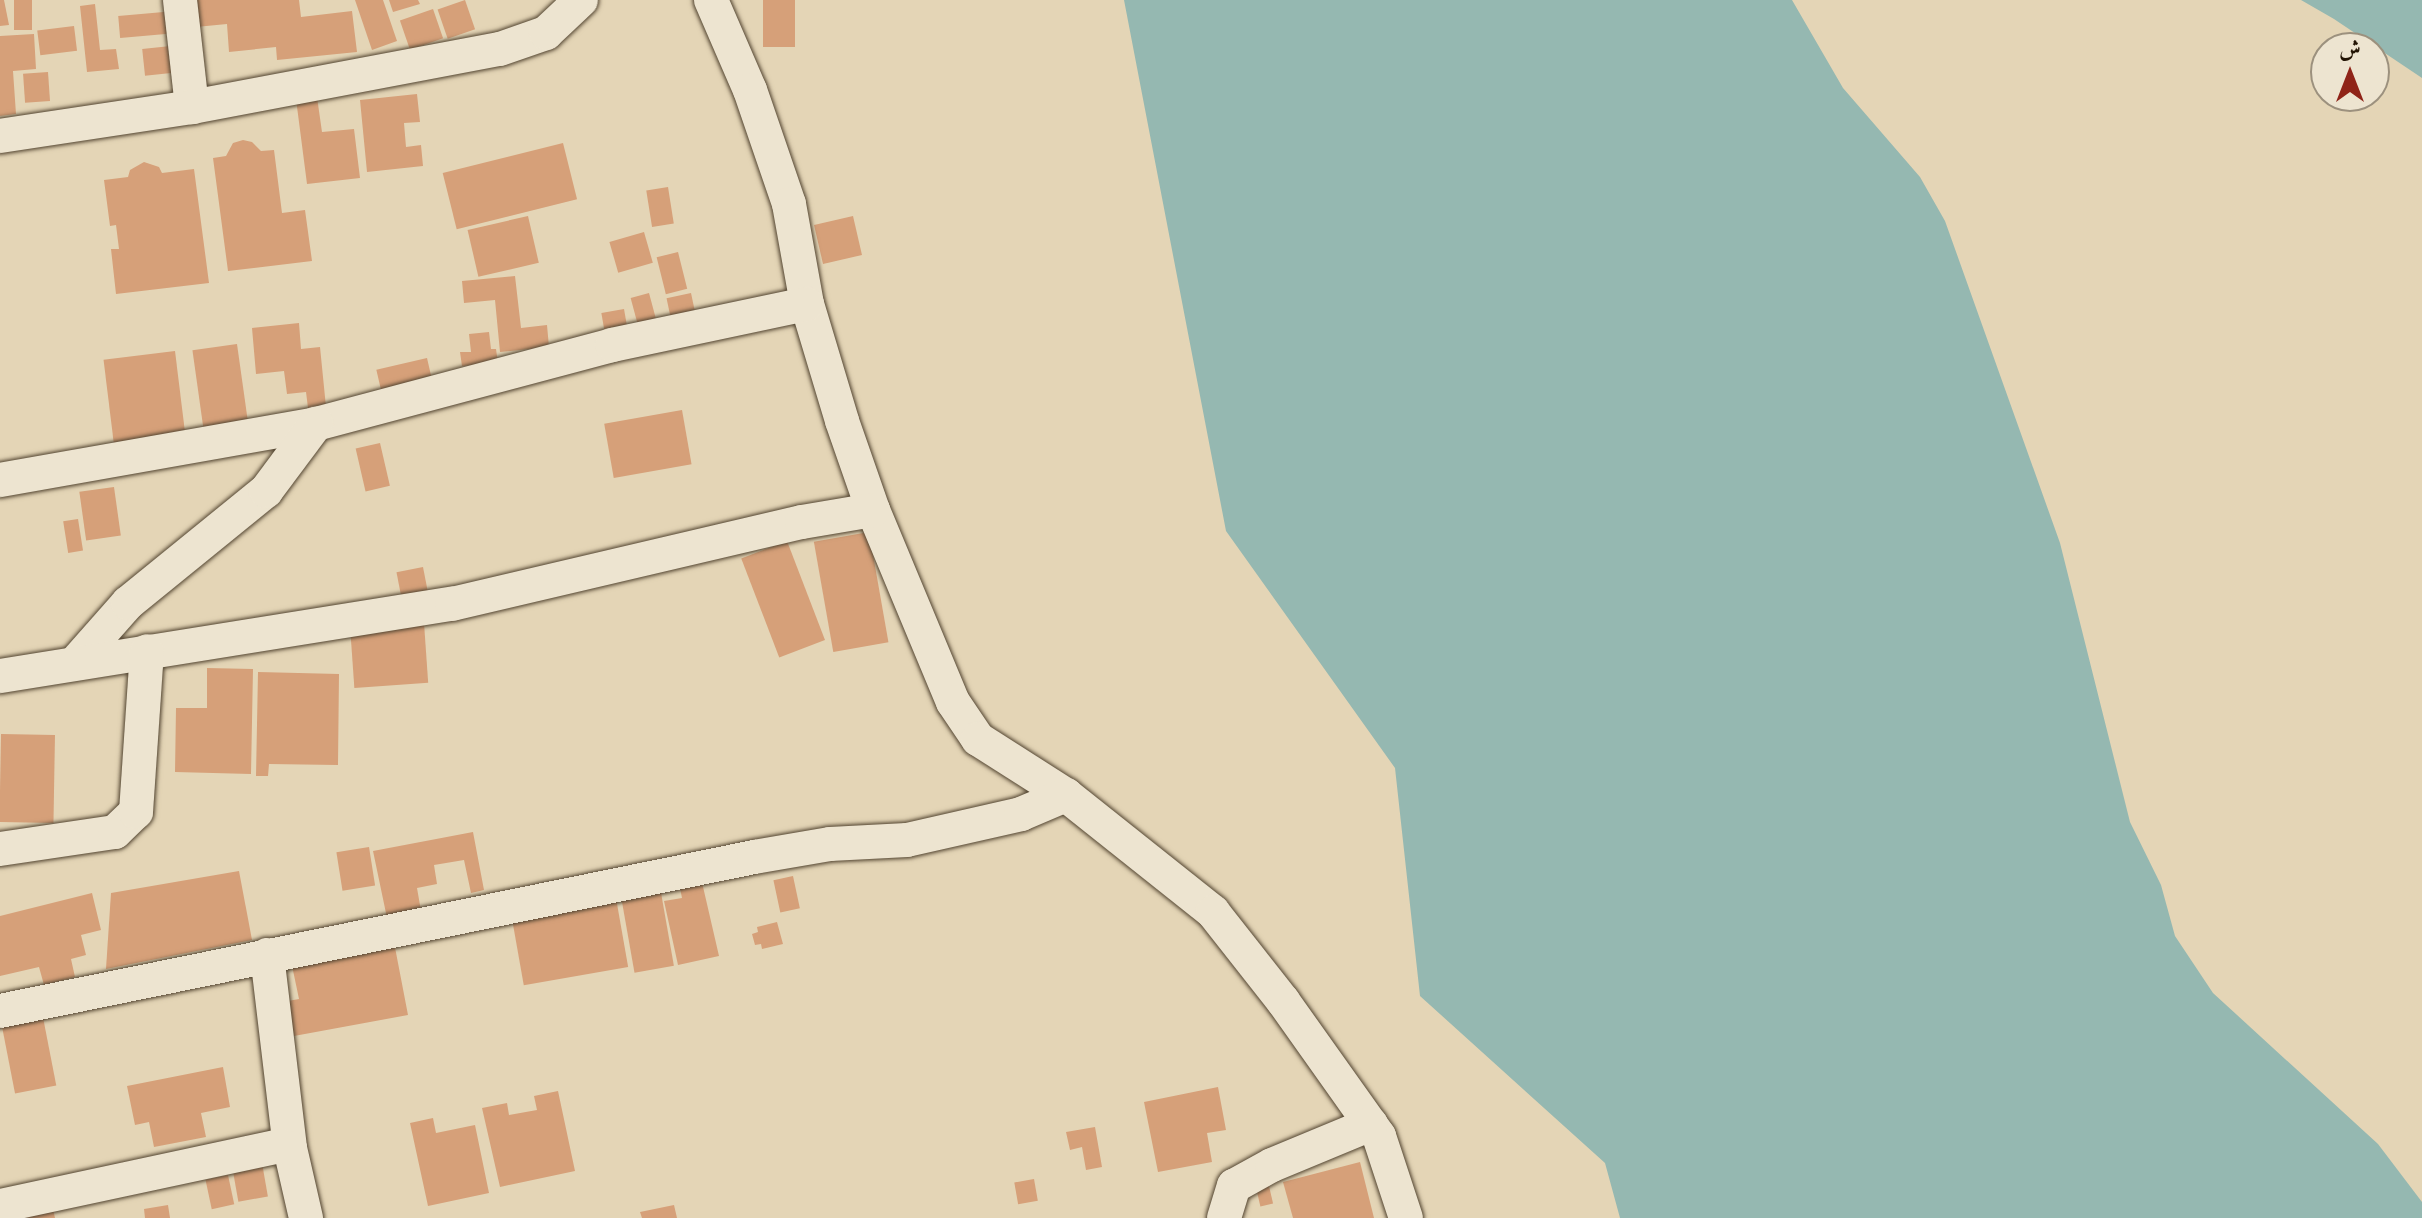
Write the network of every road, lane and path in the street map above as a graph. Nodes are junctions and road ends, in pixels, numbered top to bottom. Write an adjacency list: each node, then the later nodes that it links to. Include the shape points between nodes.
1 (180, 0): 4 (street)
2 (581, 0): 4 (street, via 546,33 500,49)
3 (711, 0): 6 (street, via 750,90 789,204)
4 (192, 107): 5 (street)
5 (0, 136)
6 (807, 304): 7 (street, via 612,345); 9 (street)
7 (316, 424): 8 (street); 11 (street, via 266,491 128,603)
8 (0, 480)
9 (873, 510): 10 (street, via 452,604); 13 (street, via 953,702 978,739)
10 (147, 651): 11 (street); 14 (street, via 136,812 115,832)
11 (75, 663): 12 (street)
12 (0, 676)
13 (1066, 795): 15 (street, via 1021,814 907,840 830,844 754,857); 17 (street, via 1213,912)
14 (0, 849)
15 (267, 955): 16 (street); 18 (street)
16 (0, 1011)
17 (1371, 1124): 21 (street, via 1234,1186); 22 (street)
18 (290, 1148): 19 (street); 20 (street)
19 (0, 1206)
20 (306, 1218)
21 (1224, 1218)
22 (1406, 1218)

